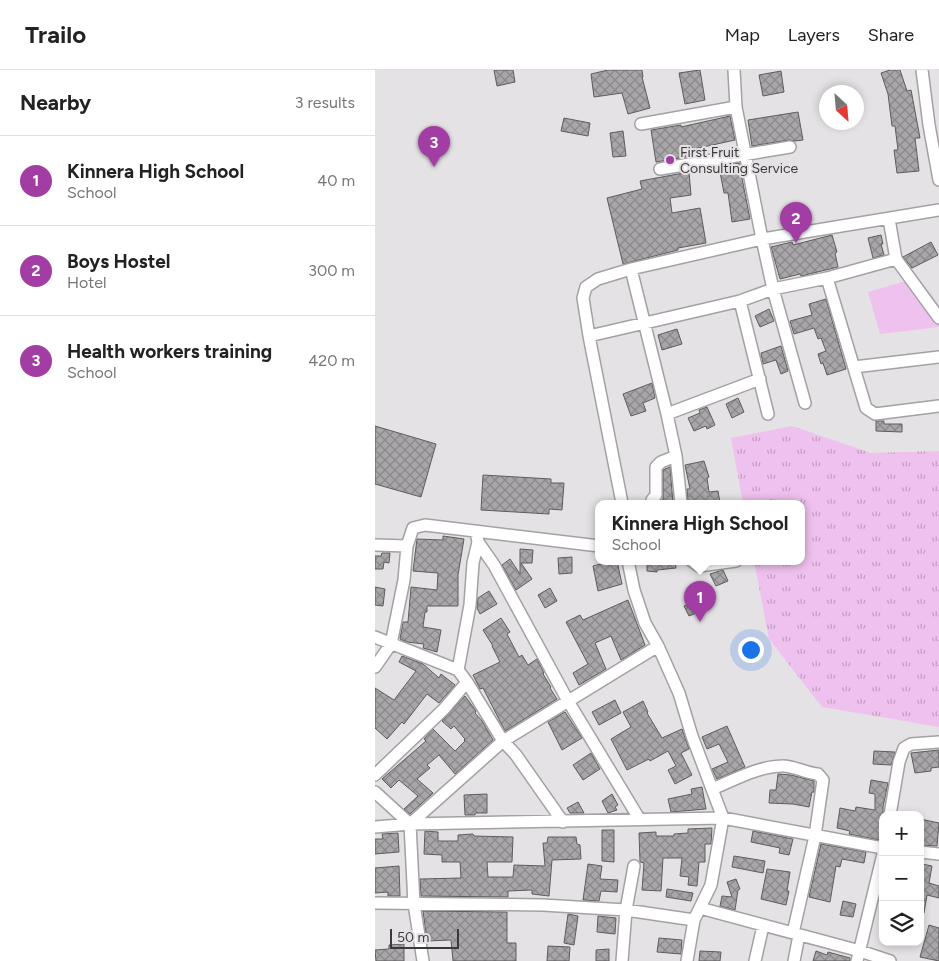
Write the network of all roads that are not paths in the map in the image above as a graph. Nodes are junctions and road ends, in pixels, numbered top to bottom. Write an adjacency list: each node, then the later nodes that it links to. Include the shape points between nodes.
1 (734, 70): 3 (street)
2 (922, 70): 8 (street)
3 (736, 108): 4 (street); 6 (street)
4 (641, 124)
5 (790, 147): 6 (street)
6 (745, 154): 7 (street); 11 (street)
7 (660, 169)
8 (939, 180)
9 (939, 210): 10 (street)
10 (889, 219): 11 (street); 12 (street)
11 (762, 239): 13 (street); 15 (street)
12 (896, 259): 14 (street); 17 (street)
13 (631, 269): 18 (street); 19 (street, via 598,279 586,287 583,298)
14 (827, 278): 15 (street); 21 (street)
15 (773, 289): 16 (street); 23 (street)
16 (740, 302): 18 (street); 22 (street)
17 (939, 318)
18 (643, 324): 19 (street); 25 (street)
19 (589, 336): 28 (street)
20 (939, 357): 21 (street)
21 (854, 367): 24 (street, via 870,412)
22 (760, 380): 25 (street); 26 (street)
23 (805, 403)
24 (939, 406)
25 (667, 414): 27 (street)
26 (768, 414)
27 (675, 456): 29 (street, via 656,466 656,496); 30 (street)
28 (621, 500)
29 (652, 500)
30 (681, 500)
31 (477, 537): 33 (street, via 425,526 413,528); 34 (street); 40 (street, via 470,605); 42 (street)
32 (375, 545): 33 (street)
33 (407, 546): 37 (street, via 404,580)
34 (595, 546)
35 (629, 565): 38 (street, via 645,623)
36 (375, 637): 37 (street)
37 (391, 644): 39 (street); 40 (street)
38 (658, 646): 42 (street); 46 (street, via 679,693)
39 (375, 667)
40 (458, 670): 41 (street)
41 (467, 682): 43 (street); 45 (street, via 444,709)
42 (568, 701): 43 (street); 50 (street)
43 (503, 741): 51 (street); 52 (street)
44 (939, 742): 48 (street, via 911,744 904,748)
45 (375, 775)
46 (712, 789): 49 (street); 54 (street, via 772,767 785,766 818,774 823,780)
47 (375, 792): 52 (street)
48 (891, 811)
49 (723, 818): 50 (street); 54 (street); 62 (street, via 711,885)
50 (640, 820): 51 (street)
51 (563, 822): 52 (street)
52 (410, 824): 53 (street); 61 (street)
53 (375, 827)
54 (815, 836): 55 (street); 66 (street)
55 (879, 847)
56 (924, 852): 57 (street)
57 (939, 854)
58 (883, 856): 67 (street)
59 (634, 866): 63 (street)
60 (375, 903): 61 (street)
61 (414, 904): 63 (street, via 543,905); 68 (street)
62 (700, 908): 64 (street); 65 (street)
63 (626, 910): 64 (street); 69 (street)
64 (694, 920): 70 (street)
65 (763, 926): 66 (street); 71 (street)
66 (796, 934): 67 (street); 72 (street)
67 (859, 956): 73 (street)
68 (423, 961)
69 (622, 961)
70 (687, 961)
71 (755, 961)
72 (794, 961)
73 (889, 961)

